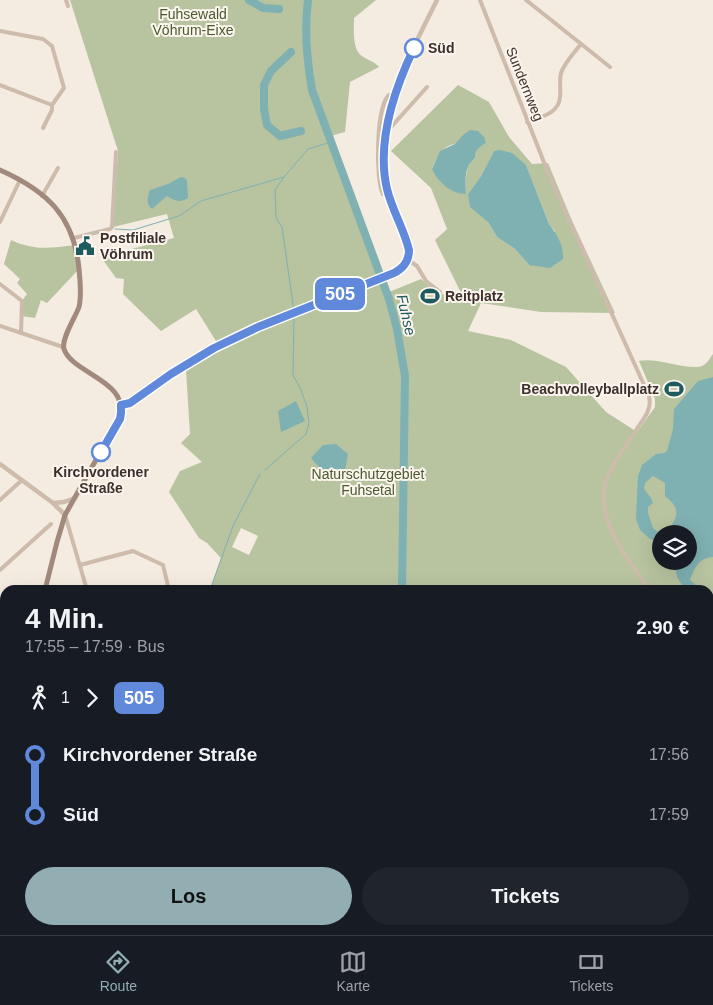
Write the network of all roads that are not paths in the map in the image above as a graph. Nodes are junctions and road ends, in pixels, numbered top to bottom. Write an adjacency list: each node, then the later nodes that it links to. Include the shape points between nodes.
1 (66, 0): 5 (street)
2 (437, 0): 11 (street, via 410,55)
3 (480, 0): 13 (street, Sundernweg)
4 (526, 0): 7 (street)
5 (68, 6)
6 (0, 31): 12 (street, via 43,39 52,46 64,88)
7 (581, 44): 8 (street); 13 (street, via 563,69 556,107 551,113)
8 (610, 66)
9 (0, 84): 12 (street)
10 (427, 87): 15 (street)
11 (395, 96): 15 (street); 21 (street, via 384,102 378,142 378,182 383,194)
12 (52, 105): 14 (street)
13 (528, 122): 43 (street, Sundernweg, via 650,400 649,410 609,475 604,494 606,518 611,530)
14 (43, 128)
15 (387, 128): 21 (street, via 384,171)
16 (116, 152): 23 (street, via 112,227)
17 (58, 168): 20 (street)
18 (0, 170): 19 (main road)
19 (20, 180): 20 (main road); 22 (street)
20 (42, 196): 23 (main road, via 65,220)
21 (389, 197): 24 (street, via 408,246)
22 (0, 222)
23 (74, 238): 29 (main road, via 81,299)
24 (408, 260): 26 (street); 30 (street, via 401,269 388,276 287,314 214,348 130,403)
25 (0, 284): 28 (street, via 22,301)
26 (440, 292)
27 (0, 326): 28 (street)
28 (20, 333): 29 (street)
29 (63, 347): 30 (main road, via 70,359 105,382)
30 (121, 405): 33 (main road, via 120,419)
31 (0, 464): 32 (street)
32 (22, 480): 34 (street); 35 (street)
33 (75, 498): 35 (street); 36 (main road)
34 (0, 500)
35 (53, 503): 36 (street)
36 (65, 515): 38 (street); 40 (main road)
37 (51, 524): 39 (street)
38 (80, 565): 41 (street); 42 (street, via 133,551 162,565)
39 (0, 570)
40 (46, 585)
41 (86, 585)
42 (168, 585)
43 (647, 585)

